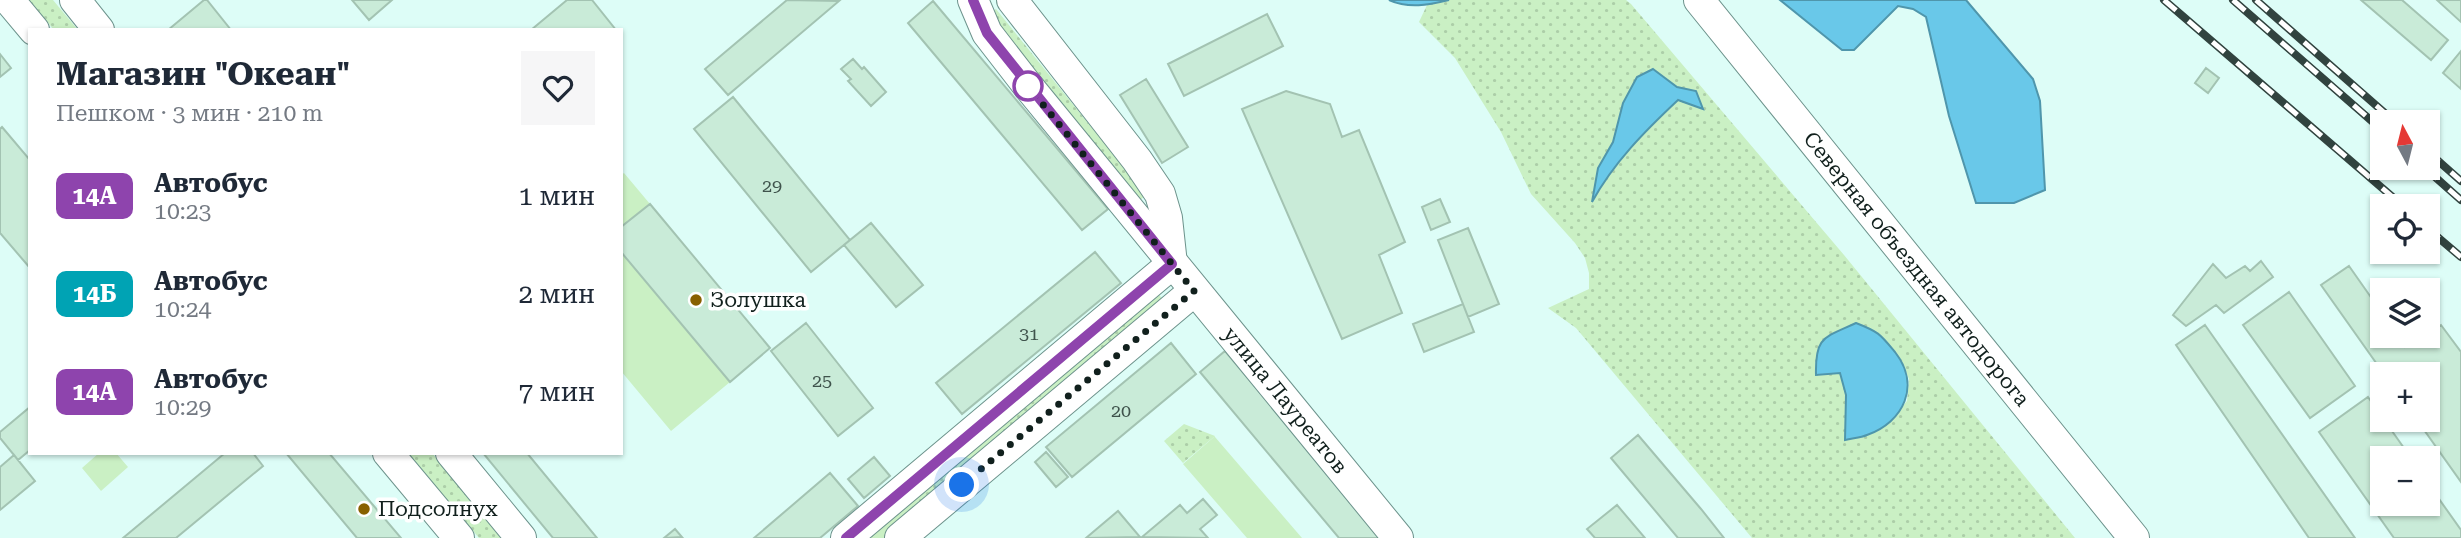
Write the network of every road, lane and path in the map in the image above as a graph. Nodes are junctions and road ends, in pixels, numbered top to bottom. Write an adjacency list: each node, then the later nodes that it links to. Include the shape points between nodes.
1 (9, 0): 6 (street)
2 (75, 0): 7 (street)
3 (973, 0): 8 (street, улица Лауреатов, via 987,33)
4 (1012, 0): 8 (street, via 1160,194)
5 (1699, 0): 17 (street, Северная объездная автодорога)
6 (32, 28)
7 (97, 28)
8 (1172, 264): 9 (street, улица Лауреатов); 14 (street)
9 (1194, 291): 15 (street); 16 (street, улица Лауреатов)
10 (390, 455): 12 (street)
11 (453, 455): 13 (street)
12 (459, 538)
13 (521, 538)
14 (846, 538)
15 (900, 538)
16 (1398, 538)
17 (2134, 538)

